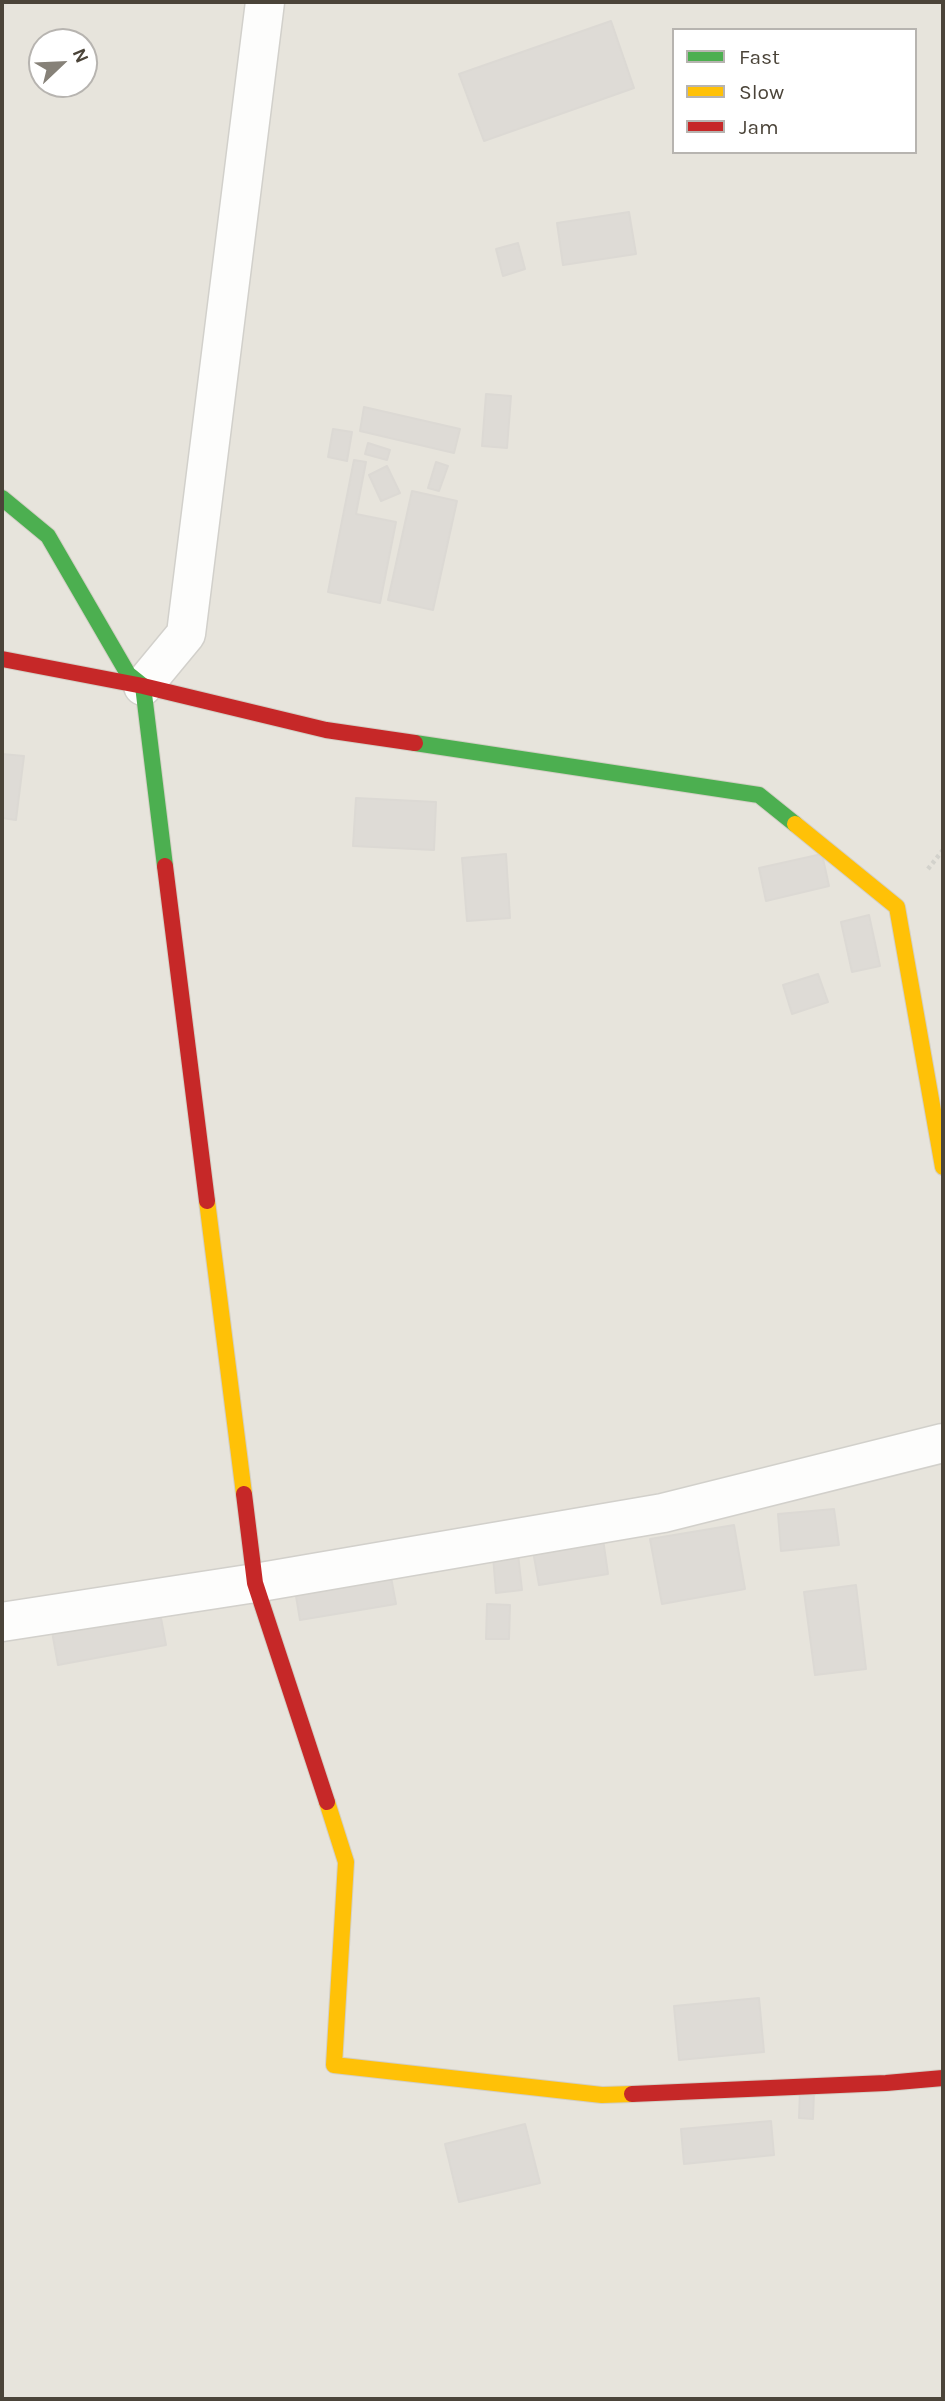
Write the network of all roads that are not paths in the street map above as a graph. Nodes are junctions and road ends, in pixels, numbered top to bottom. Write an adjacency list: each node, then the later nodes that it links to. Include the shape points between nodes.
1 (265, 2): 4 (street, via 186,634)
2 (2, 498): 4 (street, via 48,536 128,674)
3 (2, 659): 4 (street)
4 (143, 686): 5 (street, via 326,730 759,795 897,907); 7 (street)
5 (943, 1167)
6 (943, 1443): 7 (street, via 663,1513)
7 (255, 1583): 8 (street); 9 (street, via 346,1862 334,2065 602,2095)
8 (2, 1622)
9 (943, 2078)

